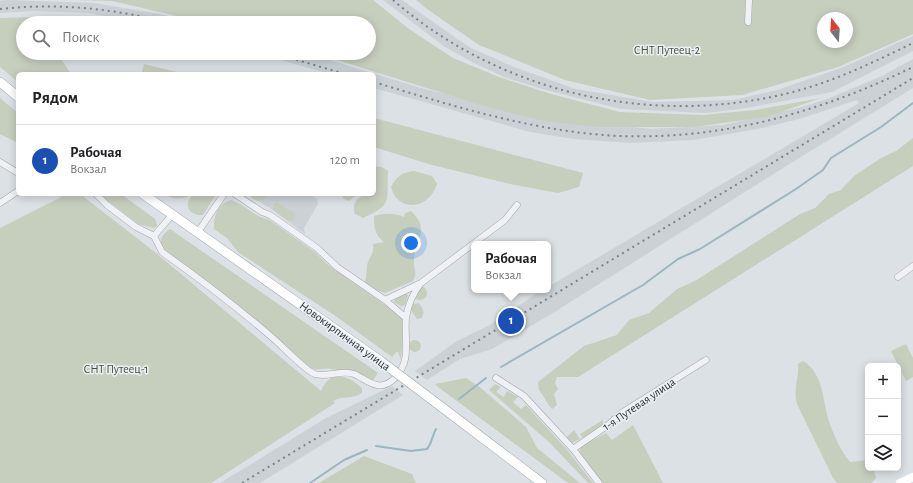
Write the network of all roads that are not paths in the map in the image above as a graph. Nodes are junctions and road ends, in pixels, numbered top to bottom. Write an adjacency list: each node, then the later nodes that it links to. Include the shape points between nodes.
1 (749, 0): 2 (street)
2 (748, 22)
3 (0, 82): 4 (main road)
4 (16, 95)
5 (0, 162): 6 (street)
6 (16, 172)
7 (16, 192): 12 (street)
8 (98, 196): 16 (street, via 136,227)
9 (147, 196): 14 (main road, Новокирпичная улица)
10 (223, 196): 15 (street)
11 (238, 196): 22 (street, via 317,248 337,267)
12 (0, 203)
13 (517, 205): 17 (street, via 504,220)
14 (172, 215): 15 (main road, Новокирпичная улица); 16 (street)
15 (198, 232): 28 (main road, Новокирпичная улица, bridge, via 382,362)
16 (154, 236): 23 (street, via 162,252 274,338 314,374 346,372 374,385 383,385 393,380 402,370 406,360)
17 (476, 241)
18 (471, 245): 21 (street)
19 (913, 266): 20 (street)
20 (898, 277)
21 (421, 283): 22 (street); 23 (street, via 414,292)
22 (385, 300): 23 (street)
23 (406, 318)
24 (706, 360): 26 (street, 1-я Путевая улица, via 623,412)
25 (496, 378): 26 (street, via 524,396)
26 (573, 449): 29 (street)
27 (913, 476): 30 (street)
28 (542, 483)
29 (599, 483)
30 (900, 483)

